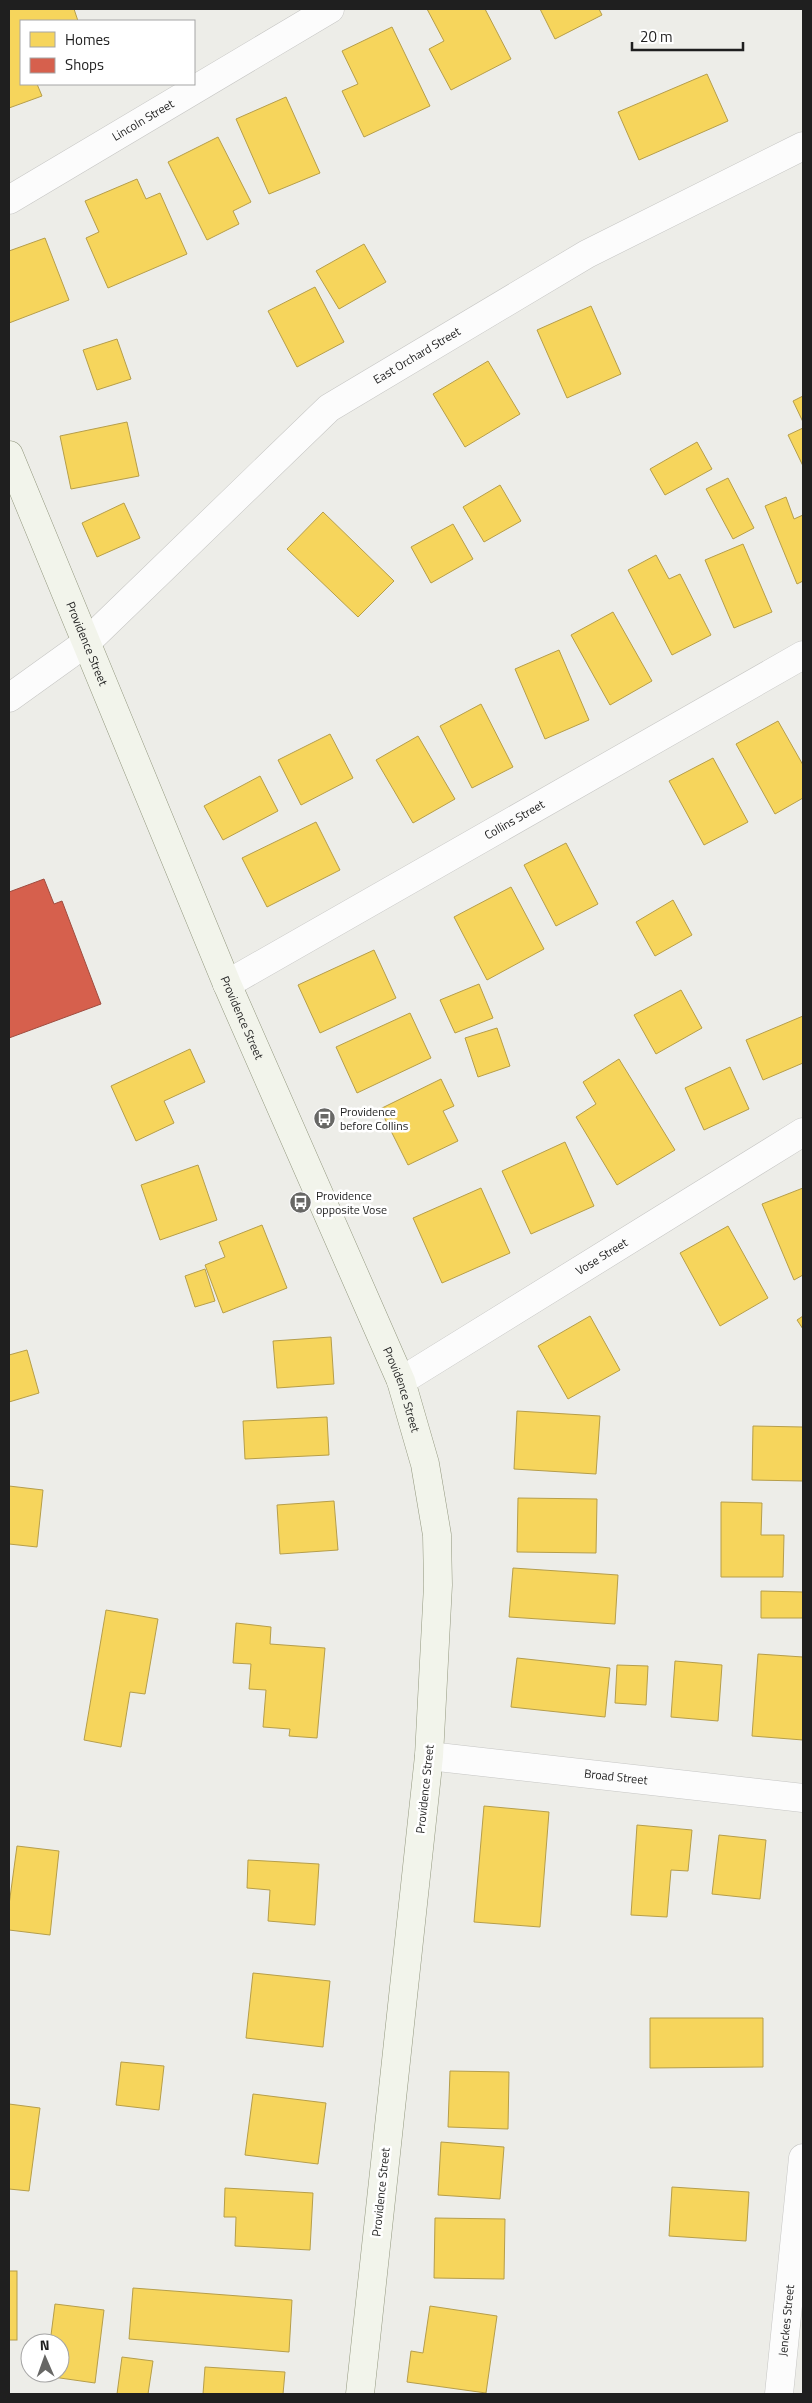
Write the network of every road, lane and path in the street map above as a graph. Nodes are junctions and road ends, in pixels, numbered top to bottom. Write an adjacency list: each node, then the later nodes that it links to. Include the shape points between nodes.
1 (330, 9): 3 (street, Lincoln Street)
2 (803, 146): 5 (street, East Orchard Street, via 587,254 329,408)
3 (9, 200)
4 (9, 455): 5 (main road, Providence Street)
5 (88, 642): 7 (street, East Orchard Street); 8 (main road, Providence Street)
6 (803, 655): 8 (street, Collins Street)
7 (9, 698)
8 (227, 984): 10 (main road, Providence Street)
9 (803, 1132): 10 (street, Vose Street)
10 (401, 1381): 11 (main road, Providence Street, via 425,1464 436,1535 438,1585)
11 (428, 1756): 12 (street, Broad Street); 14 (main road, Providence Street)
12 (803, 1798)
13 (803, 2158): 15 (street, Jenckes Street)
14 (360, 2394)
15 (779, 2394)

